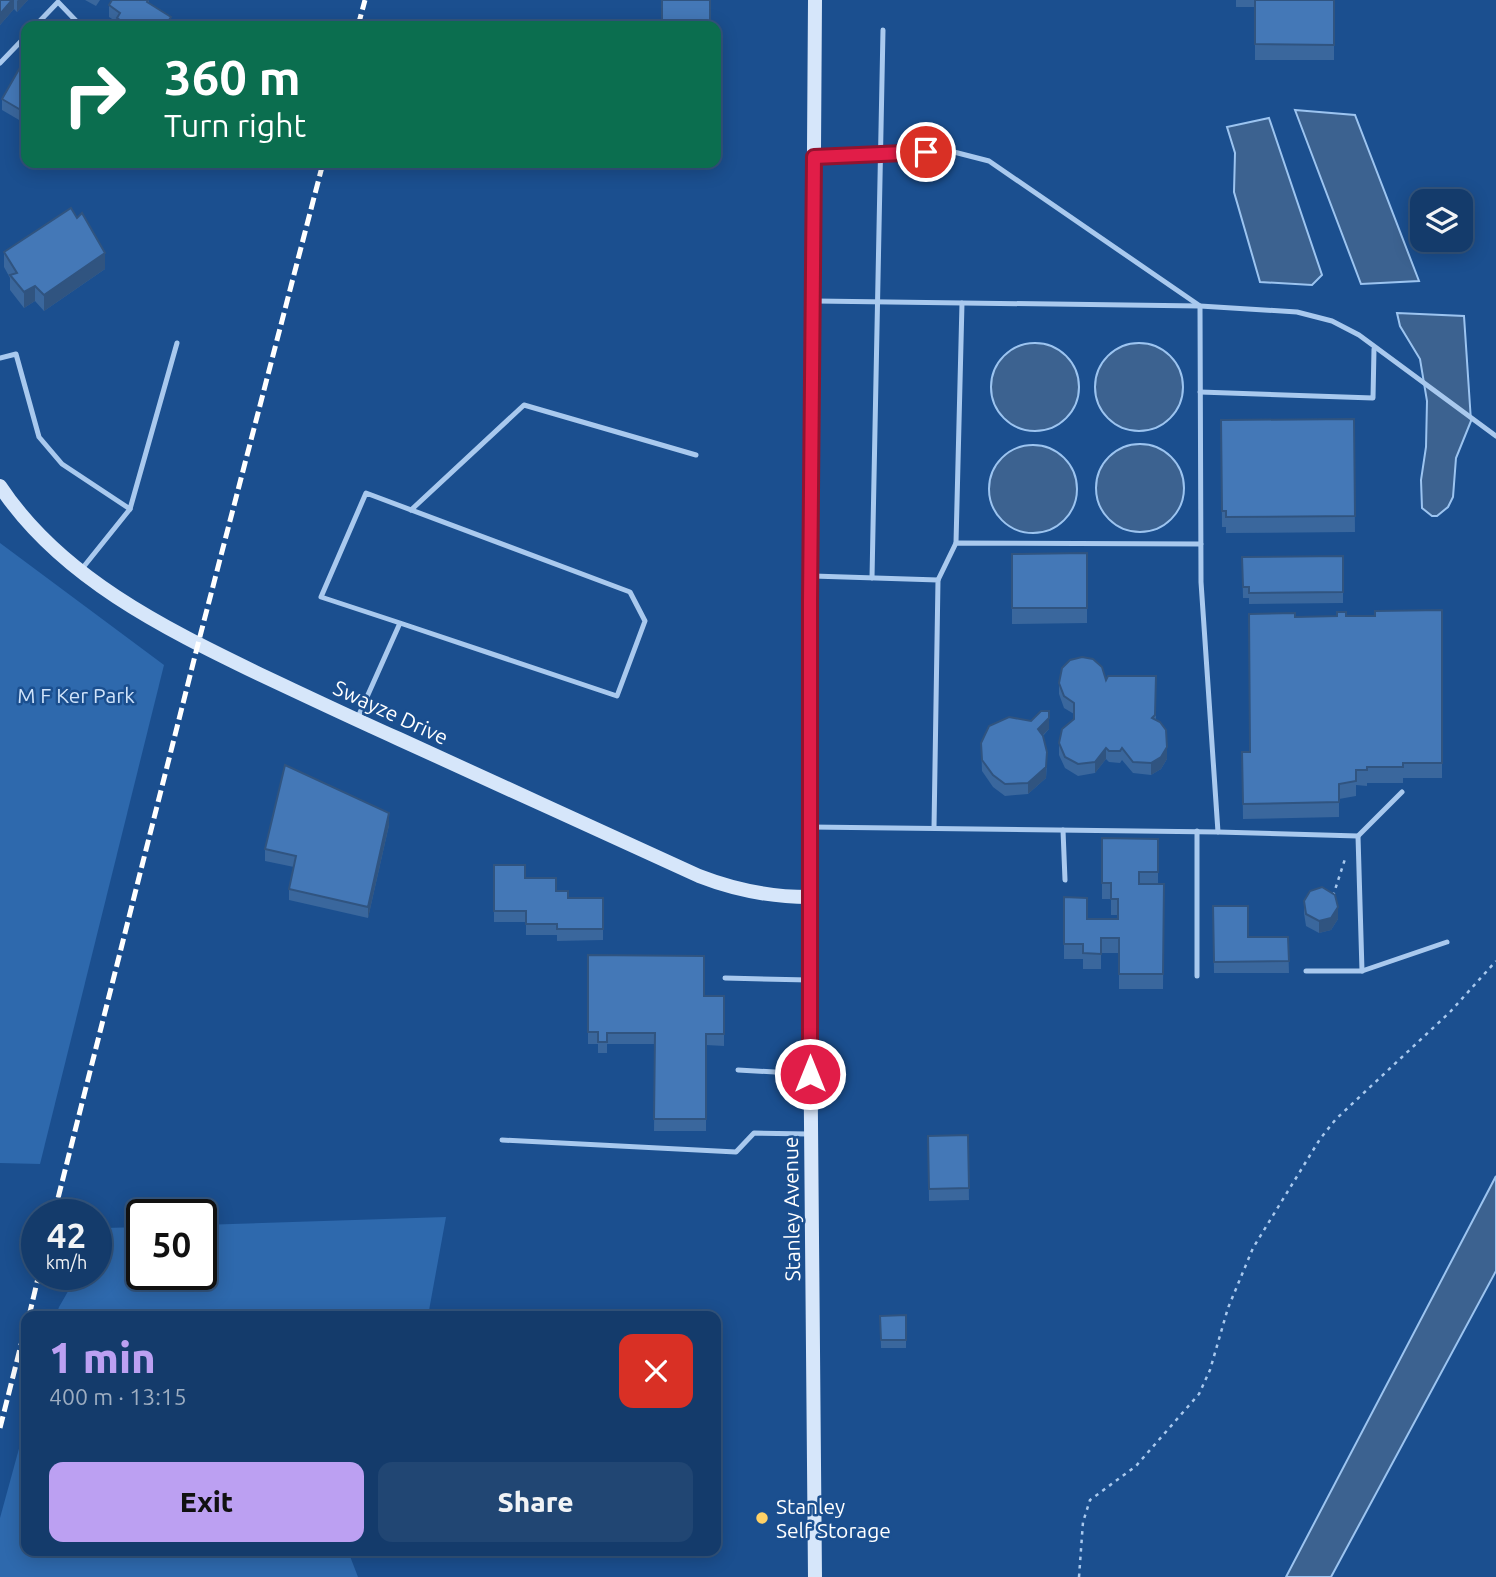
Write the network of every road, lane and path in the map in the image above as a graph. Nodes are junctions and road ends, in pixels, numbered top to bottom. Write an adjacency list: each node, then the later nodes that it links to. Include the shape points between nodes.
1 (815, 0): 8 (main road, Stanley Avenue)
2 (40, 21): 3 (lane, via 58,2)
3 (75, 21)
4 (884, 30): 7 (lane)
5 (21, 41): 6 (lane)
6 (0, 63)
7 (880, 154): 8 (lane); 10 (lane); 12 (lane, via 950,151 989,161)
8 (814, 157): 9 (main road, Stanley Avenue)
9 (813, 300): 10 (lane); 25 (main road, Stanley Avenue)
10 (877, 302): 11 (lane); 26 (lane)
11 (962, 303): 12 (lane); 22 (lane)
12 (1200, 306): 14 (lane, via 1297,312 1332,321); 16 (lane)
13 (177, 343): 20 (lane)
14 (1374, 349): 16 (lane, via 1373,398); 17 (lane)
15 (0, 358): 20 (lane, via 16,354 39,437 62,464)
16 (1200, 392): 23 (lane)
17 (1496, 436)
18 (696, 455): 21 (lane, via 524,405)
19 (0, 486): 24 (main road, Swayze Drive, via 15,509)
20 (130, 509): 24 (lane)
21 (411, 510): 28 (lane, via 366,493 321,597); 28 (lane, via 630,592 645,621 617,696)
22 (956, 543): 23 (lane); 27 (lane)
23 (1201, 544): 35 (lane)
24 (80, 570): 29 (main road, Swayze Drive, via 198,645)
25 (810, 576): 26 (lane); 31 (main road, Stanley Avenue)
26 (872, 578): 27 (lane)
27 (937, 580): 32 (lane)
28 (400, 623): 29 (lane)
29 (356, 720): 39 (main road, Swayze Drive, via 728,888)
30 (1402, 792): 36 (lane)
31 (810, 827): 32 (lane); 39 (main road, Stanley Avenue)
32 (934, 828): 33 (lane)
33 (1063, 830): 34 (lane); 38 (lane)
34 (1197, 831): 35 (lane); 45 (lane)
35 (1218, 832): 36 (lane)
36 (1358, 836): 37 (lane)
37 (1359, 852): 40 (path, via 1345,859); 44 (lane)
38 (1065, 880)
39 (809, 897): 47 (main road, Stanley Avenue)
40 (1332, 900)
41 (1447, 942): 44 (lane)
42 (1496, 961): 53 (path, via 1320,1139 1253,1248 1199,1394 1136,1466 1090,1500 1083,1522)
43 (1307, 971): 44 (lane)
44 (1362, 971)
45 (1197, 976)
46 (725, 978): 47 (lane)
47 (810, 980): 49 (main road, Stanley Avenue)
48 (738, 1070): 49 (lane)
49 (810, 1074): 50 (main road, Stanley Avenue)
50 (811, 1134): 51 (lane, via 754,1133 736,1152); 52 (main road, Stanley Avenue)
51 (502, 1140)
52 (815, 1577)
53 (1079, 1577)

